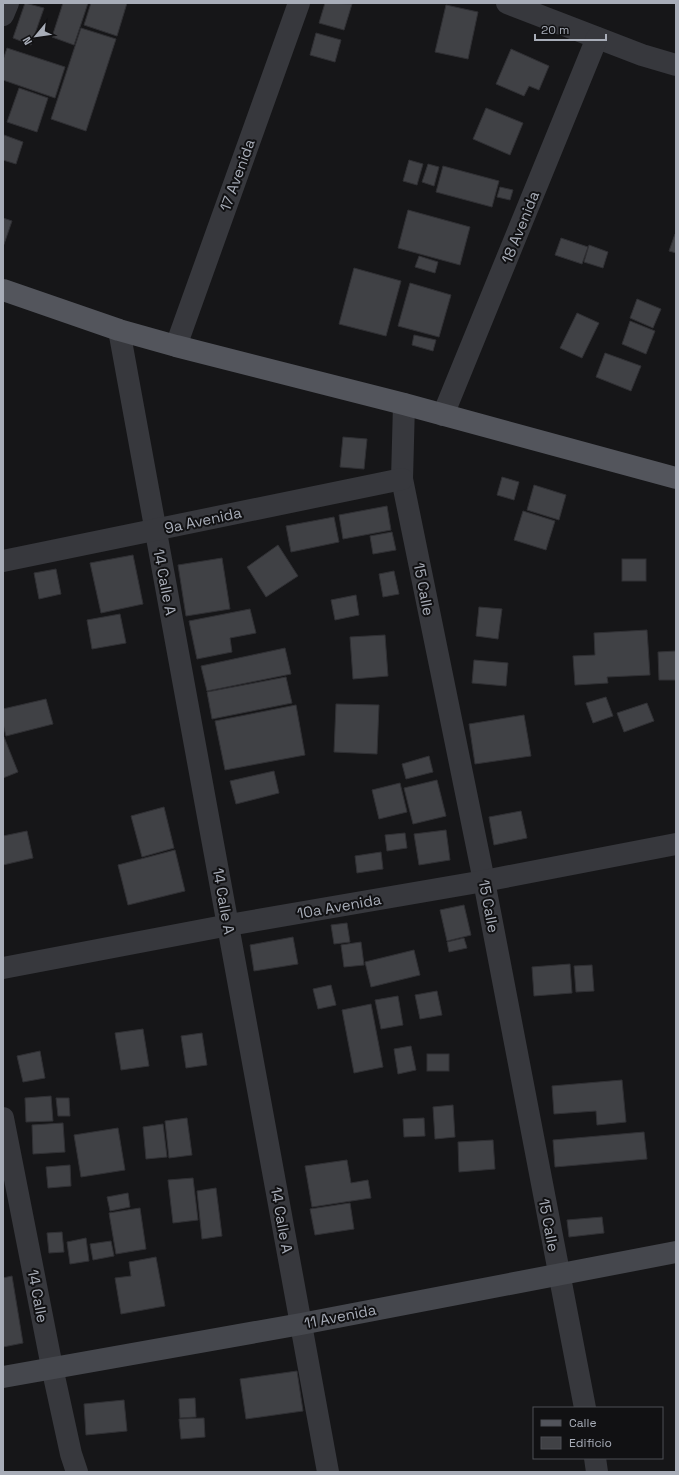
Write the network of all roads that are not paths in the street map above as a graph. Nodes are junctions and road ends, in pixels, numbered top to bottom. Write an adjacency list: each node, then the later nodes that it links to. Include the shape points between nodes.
1 (8, 3): 4 (street)
2 (299, 3): 9 (street, 17 Avenida)
3 (506, 3): 5 (street)
4 (3, 14)
5 (596, 38): 6 (street); 11 (street, 18 Avenida)
6 (676, 64)
7 (3, 290): 8 (main road)
8 (119, 330): 9 (main road); 14 (street, 14 Calle A)
9 (176, 346): 10 (main road)
10 (404, 404): 11 (main road); 13 (street, 15 Calle)
11 (443, 415): 12 (main road)
12 (676, 478)
13 (402, 479): 14 (street, 9a Avenida); 17 (street, 15 Calle)
14 (155, 530): 15 (street, 9a Avenida); 18 (street, 14 Calle A)
15 (3, 561)
16 (676, 844): 17 (street, 10a Avenida)
17 (484, 881): 18 (street, 10a Avenida); 22 (street, 15 Calle)
18 (229, 925): 19 (street, 10a Avenida); 23 (street, 14 Calle A)
19 (3, 968)
20 (3, 1118): 24 (street, 14 Calle)
21 (676, 1252): 22 (street, 11 Avenida)
22 (558, 1275): 23 (street, 11 Avenida); 26 (street, 15 Calle)
23 (301, 1324): 24 (street, 11 Avenida); 29 (street, 14 Calle A)
24 (52, 1368): 25 (street, 11 Avenida); 28 (street, 14 Calle)
25 (3, 1377)
26 (585, 1407)
27 (595, 1459): 30 (street)
28 (77, 1472)
29 (328, 1472)
30 (597, 1472)

